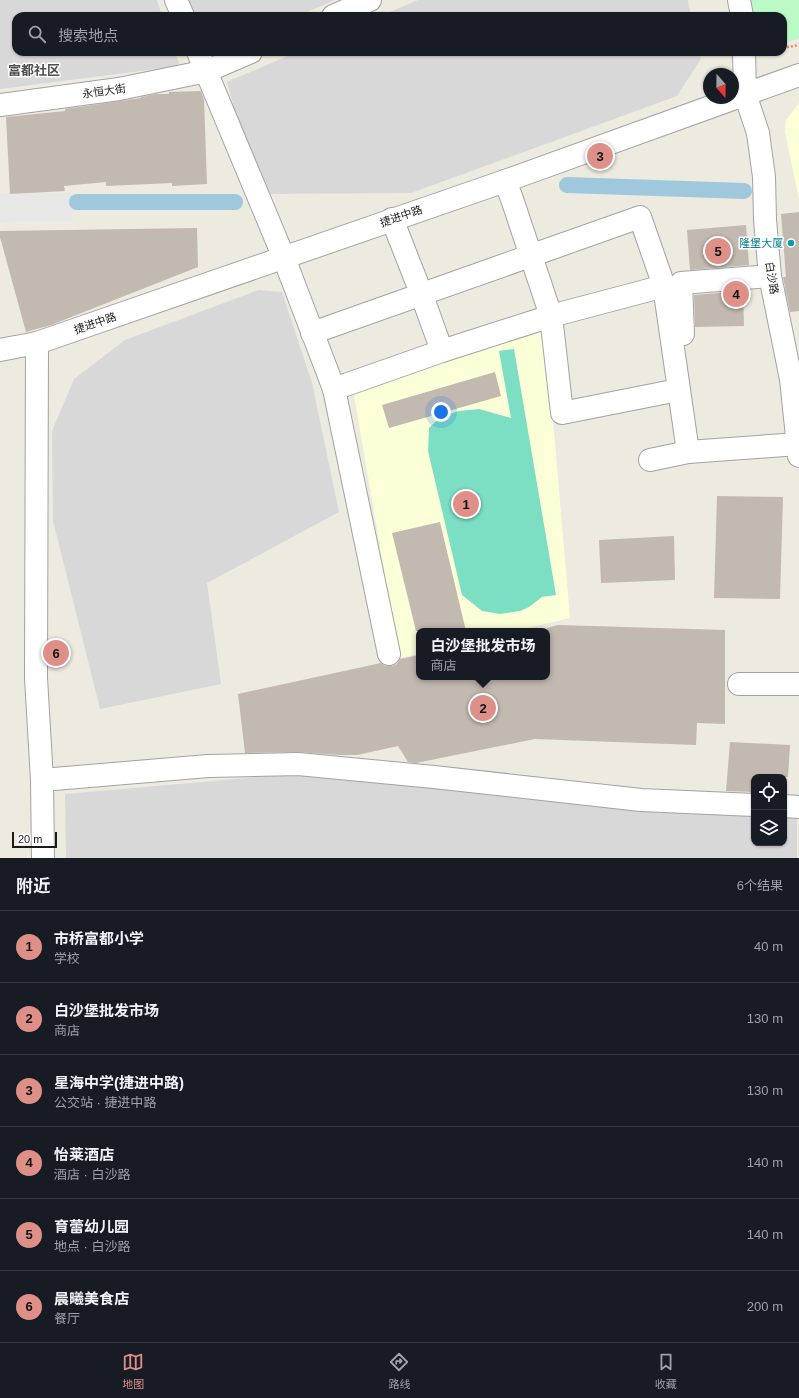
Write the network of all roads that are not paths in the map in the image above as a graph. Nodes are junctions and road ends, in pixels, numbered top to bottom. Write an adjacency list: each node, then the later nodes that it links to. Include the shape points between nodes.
1 (176, 0): 4 (street)
2 (370, 0): 5 (street)
3 (739, 0): 6 (street)
4 (181, 12)
5 (343, 12)
6 (741, 12)
7 (232, 56): 9 (street, 永恒大街)
8 (744, 56): 11 (street, 白沙路)
9 (203, 62): 12 (street, 永恒大街, via 119,89); 16 (street)
10 (799, 75): 11 (street, 捷进中路)
11 (745, 94): 13 (street, 捷进中路); 17 (street, 白沙路, via 758,133 762,162)
12 (0, 105)
13 (505, 181): 14 (street, 捷进中路); 15 (street)
14 (392, 219): 16 (street, 捷进中路); 19 (street)
15 (531, 255): 18 (street, via 640,216); 19 (street); 20 (street)
16 (284, 258): 21 (street); 23 (street, 捷进中路)
17 (770, 276): 22 (street, via 681,283); 28 (street, 白沙路, via 791,379)
18 (664, 286): 20 (street); 27 (street)
19 (421, 293): 21 (street); 25 (street)
20 (551, 316): 25 (street); 27 (street, via 562,413)
21 (312, 333): 26 (street)
22 (684, 336)
23 (37, 343): 24 (street, 捷进中路); 34 (street, via 36,678)
24 (0, 350)
25 (442, 351): 26 (street)
26 (334, 389): 31 (street)
27 (678, 390): 29 (street)
28 (798, 450): 29 (street)
29 (688, 452): 30 (street)
30 (650, 460)
31 (389, 654)
32 (739, 684): 33 (street)
33 (799, 684)
34 (42, 780): 35 (street, via 208,766 298,764 434,776 641,800); 38 (street)
35 (751, 805)
36 (787, 806): 37 (street)
37 (799, 807)
38 (43, 858)

